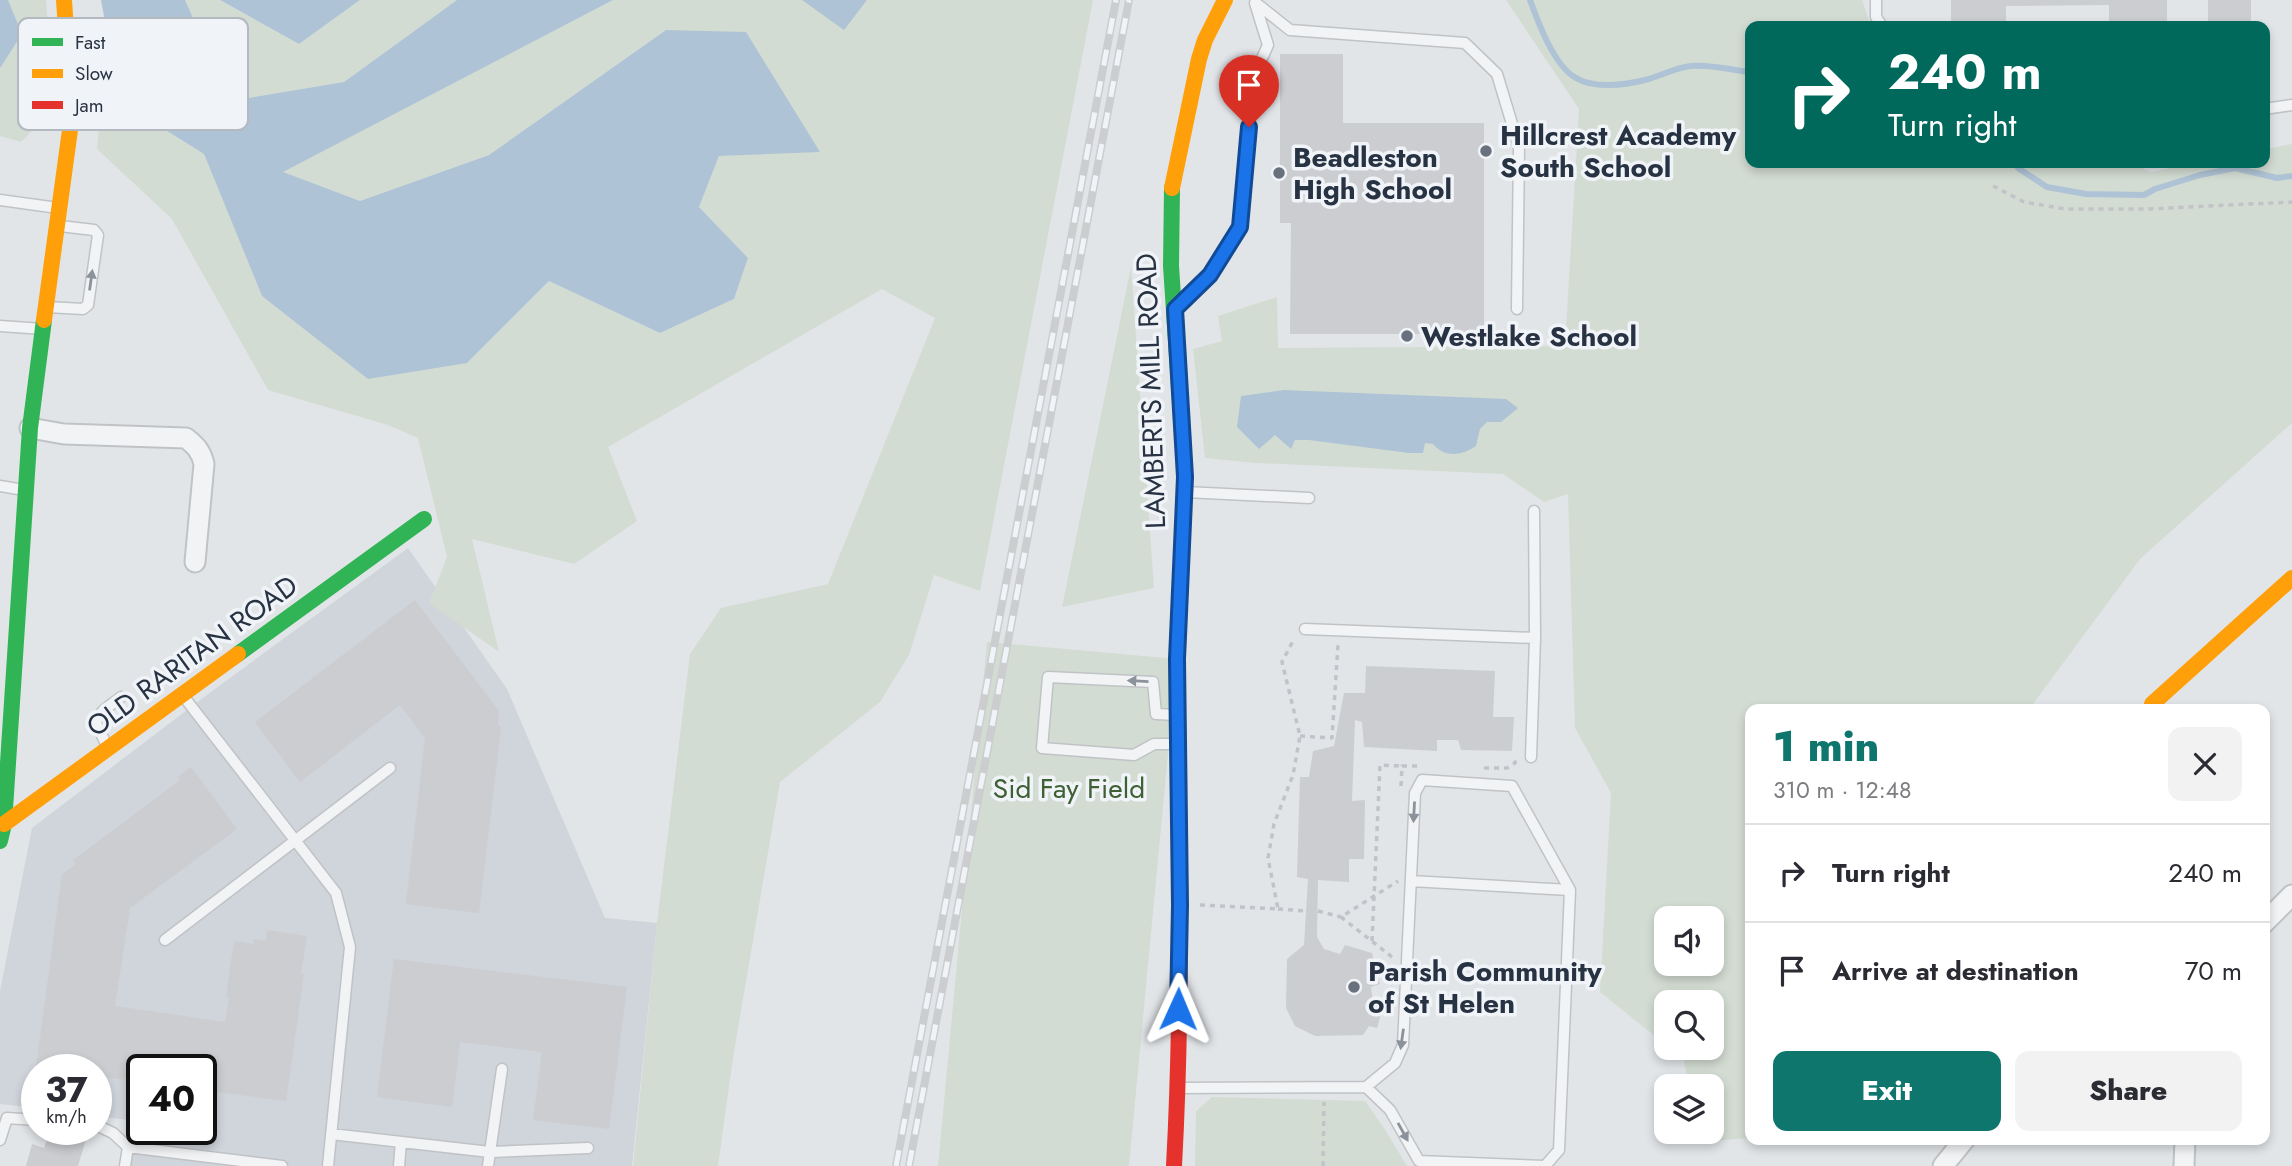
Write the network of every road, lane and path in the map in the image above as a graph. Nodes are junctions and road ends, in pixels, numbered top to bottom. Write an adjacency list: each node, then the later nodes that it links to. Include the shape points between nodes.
1 (64, 0): 5 (street)
2 (1225, 0): 16 (street, LAMBERTS MILL ROAD, via 1199,58 1172,185)
3 (1876, 0): 6 (lane)
4 (1254, 2): 16 (lane, via 1268,45 1253,78 1240,227 1210,275); 17 (lane, via 1290,30 1465,43 1497,74 1519,147)
5 (65, 18)
6 (1879, 21)
7 (2292, 105): 8 (lane)
8 (2270, 108)
9 (70, 130): 13 (street)
10 (1993, 186): 12 (path, via 2024,202 2066,209)
11 (0, 200): 13 (lane)
12 (2292, 202)
13 (60, 209): 14 (street)
14 (58, 226): 15 (street); 15 (lane, one-way to 14, via 83,309 88,305 96,247 93,230)
15 (47, 307): 19 (street)
16 (1175, 309): 23 (street, LAMBERTS MILL ROAD)
17 (1517, 309)
18 (0, 326): 19 (lane)
19 (43, 329): 20 (street)
20 (30, 428): 22 (street); 27 (street, via 64,434 186,438 195,445 204,464)
21 (0, 485): 22 (lane)
22 (24, 490): 47 (street)
23 (1185, 492): 24 (lane); 36 (street, LAMBERTS MILL ROAD)
24 (1309, 498)
25 (1534, 511): 31 (lane)
26 (424, 519): 33 (street, OLD RARITAN ROAD)
27 (195, 562)
28 (2292, 578): 35 (street)
29 (1305, 629): 31 (lane)
30 (1295, 637): 37 (path, via 1282,662)
31 (1535, 638): 41 (lane)
32 (1339, 639): 37 (path, via 1332,738)
33 (182, 695): 39 (street, OLD RARITAN ROAD); 48 (lane)
34 (121, 697): 39 (lane, via 96,719)
35 (2152, 704)
36 (1177, 715): 38 (street, LAMBERTS MILL ROAD); 38 (lane, one-way to 38, via 1156,714 1153,682 1048,677 1042,748 1134,755 1154,744)
37 (1300, 736): 56 (path, via 1268,858)
38 (1178, 744): 55 (street, LAMBERTS MILL ROAD)
39 (108, 749): 47 (street, OLD RARITAN ROAD)
40 (1516, 750): 45 (path, via 1515,763 1507,768)
41 (1531, 757)
42 (1402, 766): 43 (path); 46 (path); 54 (path, via 1380,765)
43 (1428, 767)
44 (390, 768): 48 (lane)
45 (1480, 768)
46 (1401, 792)
47 (4, 824): 49 (street)
48 (296, 840): 61 (lane); 70 (lane, via 336,893 350,947)
49 (0, 841)
50 (1411, 881): 51 (lane); 51 (lane, one-way to 50, via 1512,786 1422,780 1415,793); 66 (lane, one-way to 66, via 1403,1045 1395,1063)
51 (1570, 890): 85 (lane, via 1559,1150)
52 (1398, 894): 54 (path, via 1399,880)
53 (2292, 895): 60 (street)
54 (1373, 897): 59 (path); 62 (path)
55 (1180, 905): 56 (path); 67 (street, LAMBERTS MILL ROAD)
56 (1278, 909): 57 (path)
57 (1306, 911)
58 (1318, 911): 59 (path)
59 (1341, 917): 62 (path)
60 (2270, 917)
61 (165, 940)
62 (1372, 941): 63 (path, via 1396,960)
63 (1397, 947)
64 (502, 1069): 77 (lane)
65 (1324, 1087): 66 (lane); 67 (lane); 84 (path)
66 (1366, 1087): 85 (lane, one-way to 85, via 1391,1110 1419,1161)
67 (1177, 1088): 83 (street, LAMBERTS MILL ROAD)
68 (21, 1119): 71 (lane, via 7,1118)
69 (112, 1133): 75 (lane)
70 (331, 1134): 72 (lane); 80 (lane)
71 (0, 1140)
72 (401, 1142): 77 (lane); 81 (lane)
73 (1960, 1145): 86 (street)
74 (2185, 1145): 87 (street)
75 (128, 1146): 78 (lane); 79 (lane)
76 (588, 1148): 77 (lane)
77 (489, 1152): 82 (lane)
78 (125, 1166)
79 (282, 1166)
80 (328, 1166)
81 (399, 1166)
82 (488, 1166)
83 (1174, 1166)
84 (1323, 1166)
85 (1545, 1166)
86 (1942, 1166)
87 (2184, 1166)

